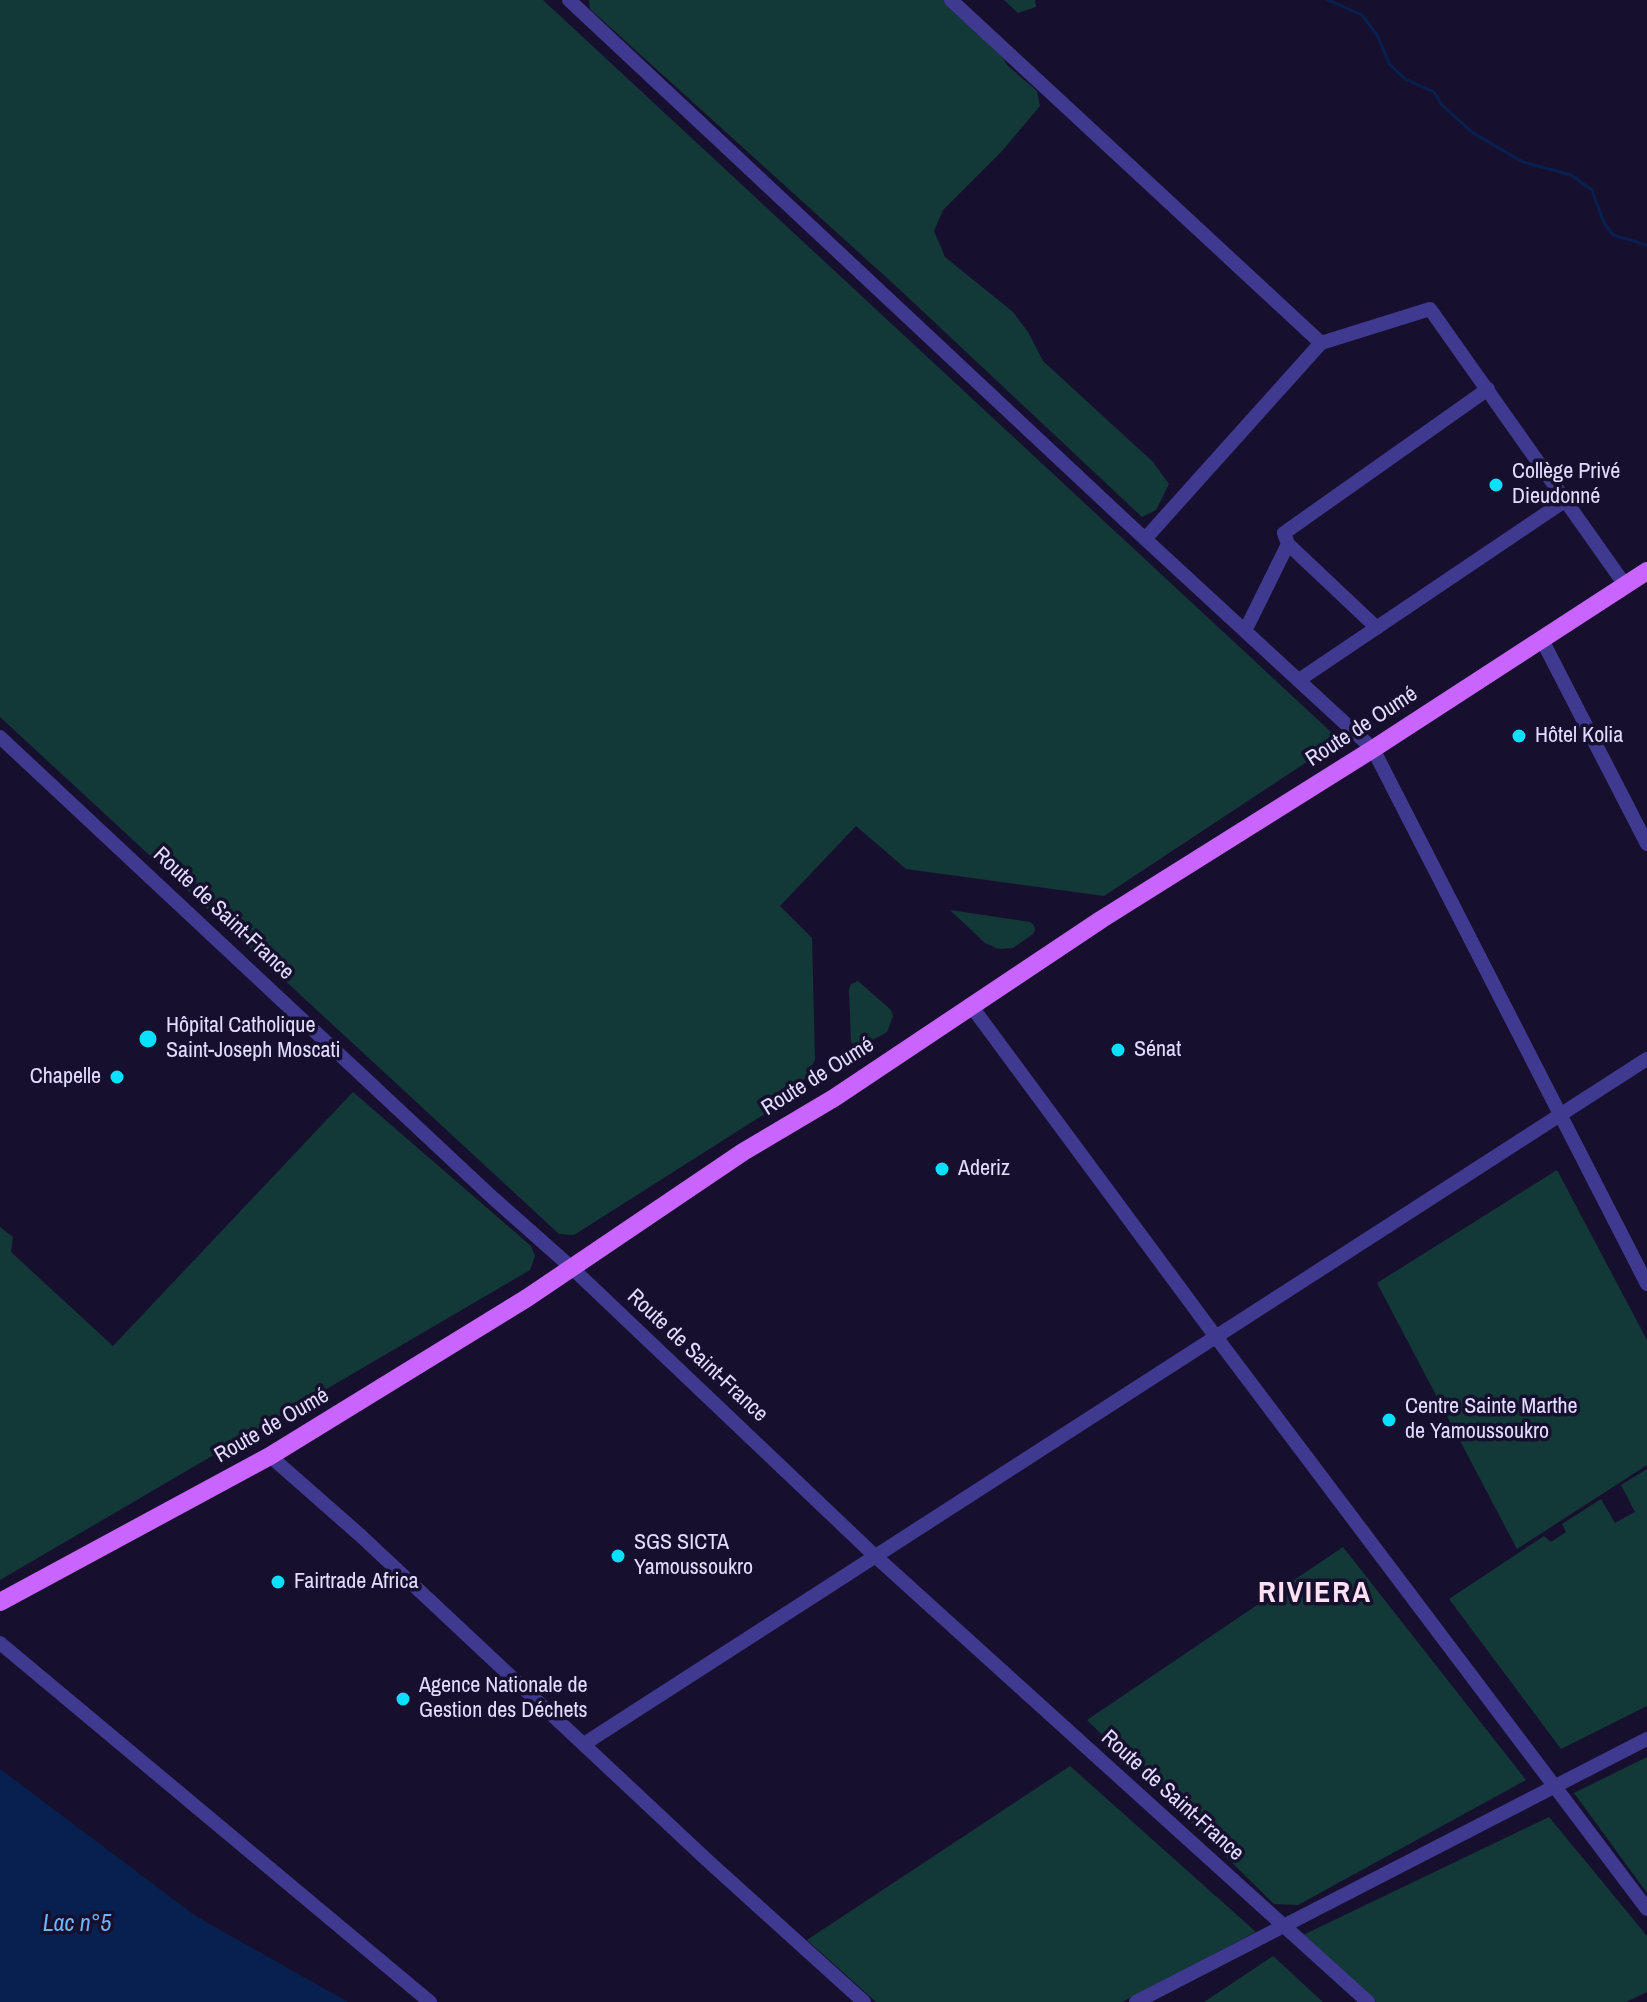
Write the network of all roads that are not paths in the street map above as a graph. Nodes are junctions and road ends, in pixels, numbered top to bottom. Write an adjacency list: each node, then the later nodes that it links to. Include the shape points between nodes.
1 (569, 0): 6 (street)
2 (951, 0): 3 (street)
3 (1321, 343): 4 (street, via 1430,309); 6 (street)
4 (1488, 389): 5 (street); 7 (street, via 1284,533)
5 (1566, 500): 9 (street); 10 (street)
6 (1145, 539): 11 (street)
7 (1288, 544): 10 (street); 11 (street)
8 (1647, 571): 9 (main road, Route de Oumé)
9 (1625, 585): 12 (main road, Route de Oumé)
10 (1377, 628): 13 (street)
11 (1245, 631): 13 (street)
12 (1541, 638): 15 (main road, Route de Oumé); 16 (street)
13 (1299, 680): 15 (street)
14 (0, 737): 20 (street, Route de Saint-France)
15 (1373, 749): 17 (main road, Route de Oumé); 19 (street)
16 (1647, 844)
17 (972, 1007): 20 (main road, Route de Oumé); 22 (street)
18 (1647, 1059): 19 (street)
19 (1560, 1116): 21 (street); 22 (street)
20 (572, 1268): 23 (main road, Route de Oumé); 24 (street, Route de Saint-France)
21 (1647, 1284)
22 (1216, 1337): 24 (street); 29 (street)
23 (270, 1456): 25 (main road, Route de Oumé); 28 (street)
24 (874, 1555): 28 (street); 31 (street, Route de Saint-France)
25 (0, 1602)
26 (0, 1643): 32 (street)
27 (1647, 1739): 29 (street)
28 (584, 1744): 33 (street)
29 (1555, 1786): 30 (street); 31 (street)
30 (1647, 1909)
31 (1282, 1926): 34 (street); 35 (street, Route de Saint-France)
32 (430, 2002)
33 (864, 2002)
34 (1136, 2002)
35 (1368, 2002)

